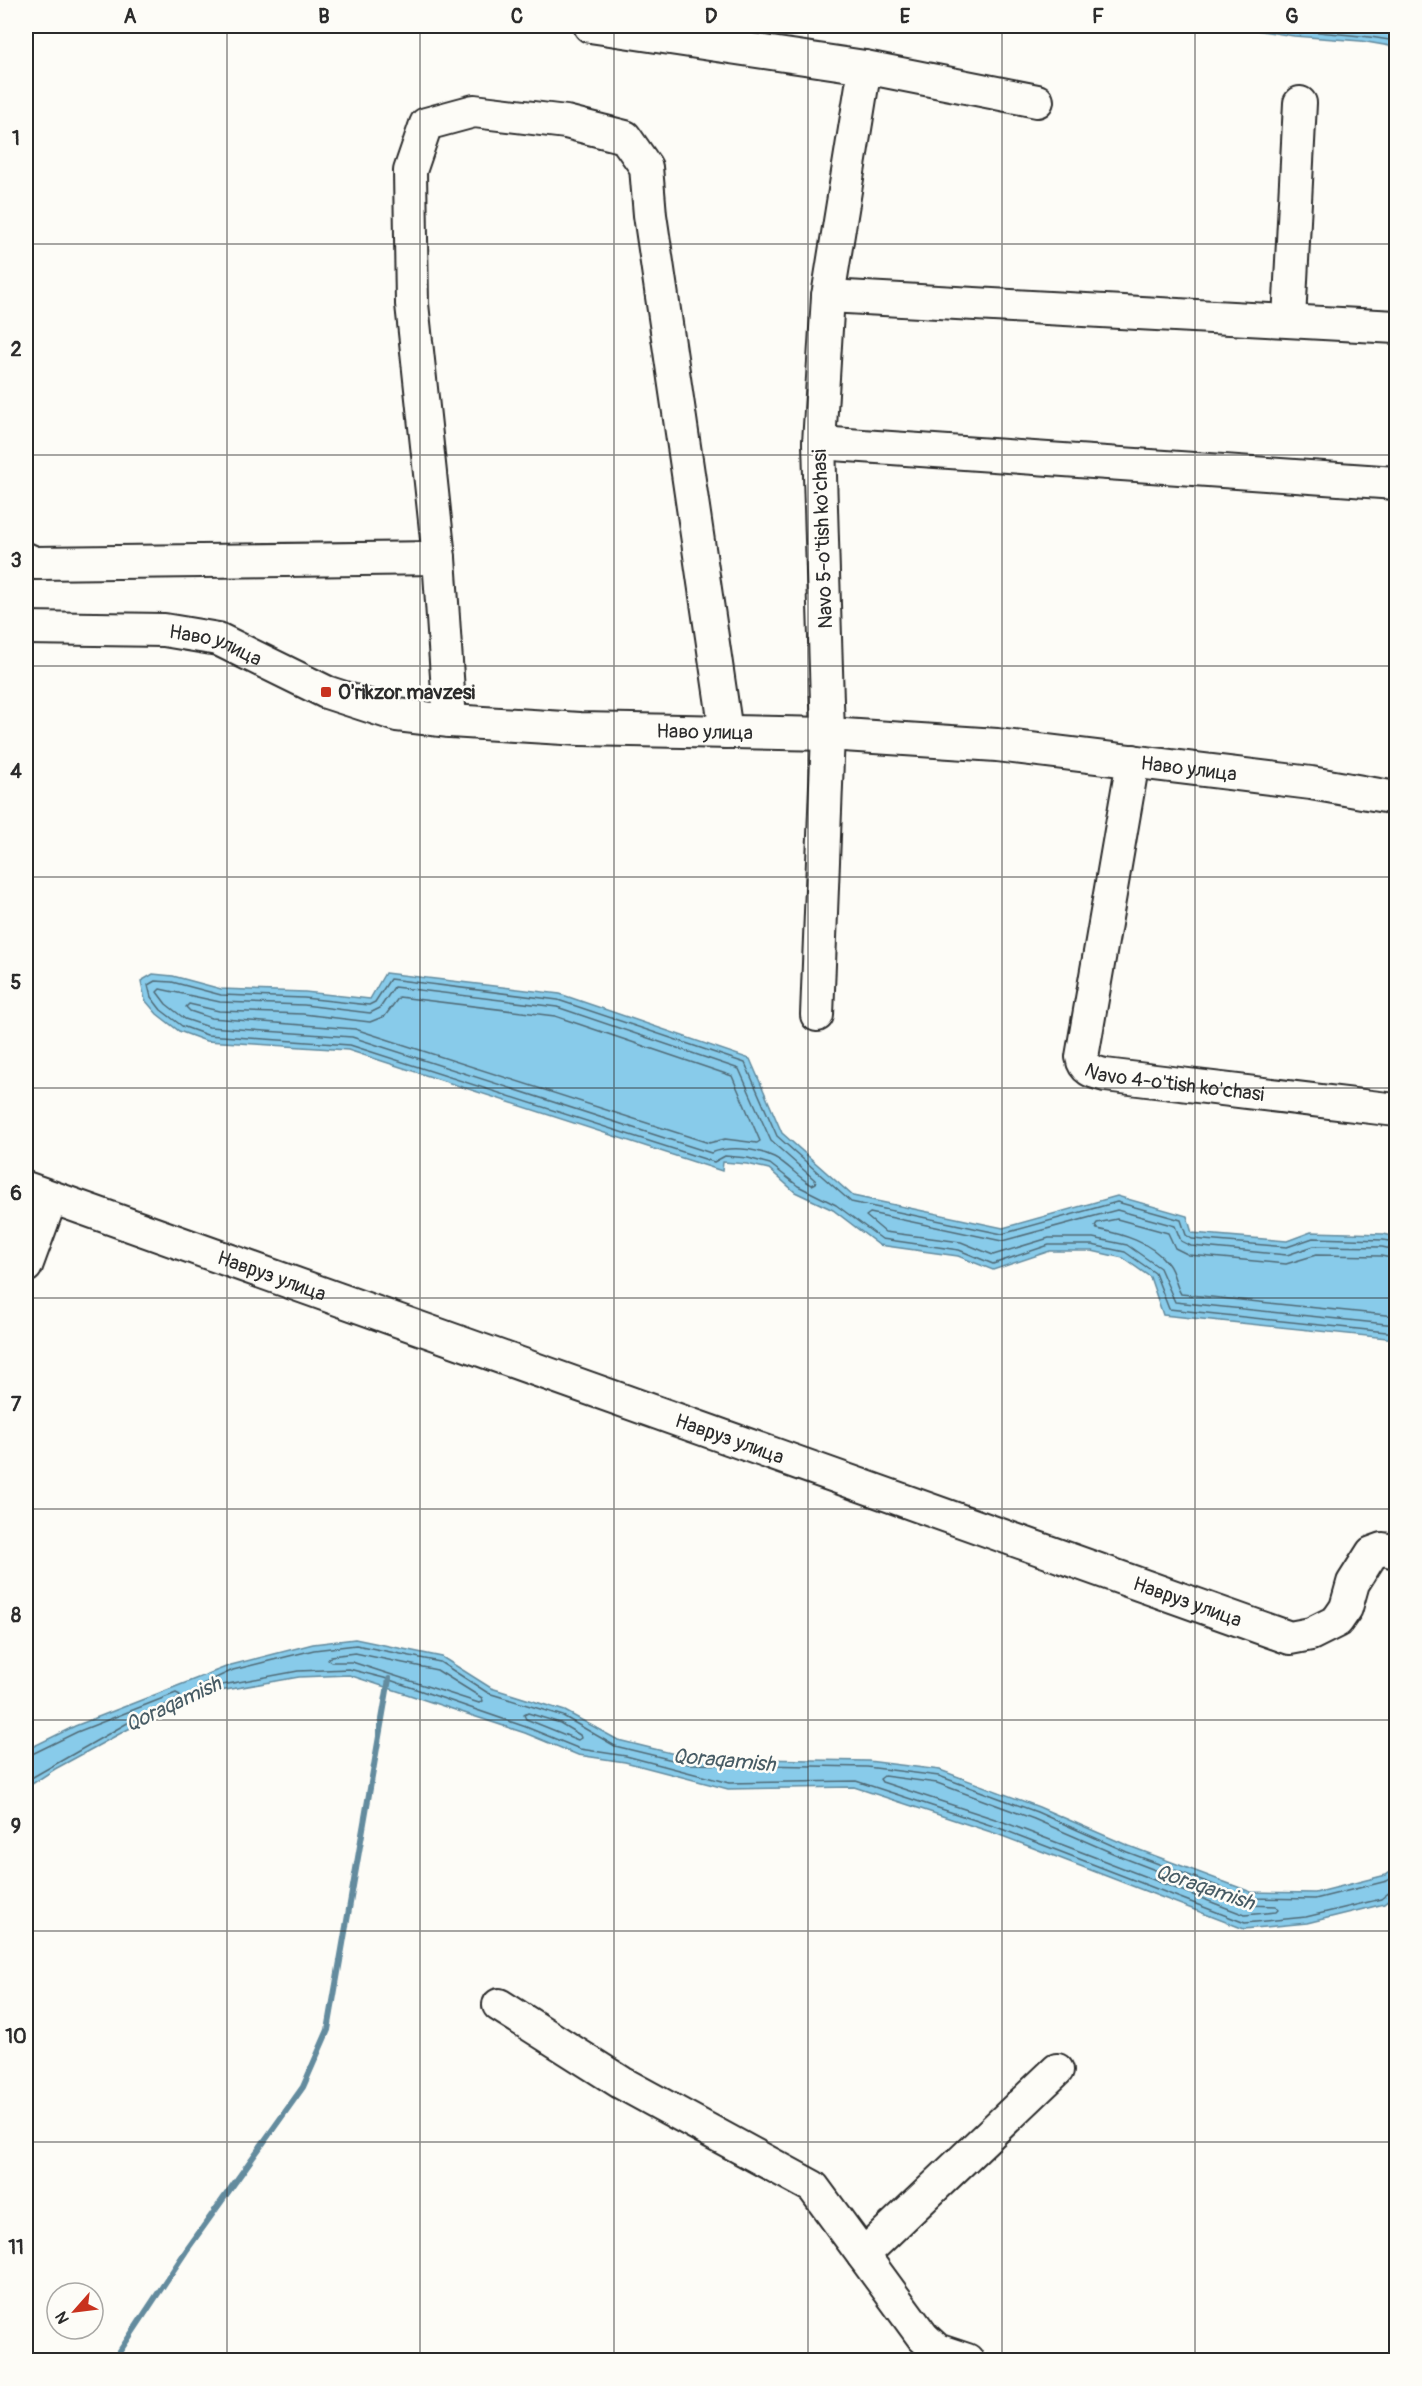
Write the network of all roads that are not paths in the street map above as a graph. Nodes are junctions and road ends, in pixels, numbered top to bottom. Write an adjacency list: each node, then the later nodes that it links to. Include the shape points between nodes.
1 (590, 26): 2 (street)
2 (865, 67): 3 (street); 5 (street, Navo 5-o'tish ko'chasi)
3 (1037, 101)
4 (1300, 103): 6 (street)
5 (828, 296): 6 (street); 8 (street, Navo 5-o'tish ko'chasi)
6 (1289, 320): 7 (street)
7 (1396, 327)
8 (819, 443): 9 (street); 15 (street, Navo 5-o'tish ko'chasi)
9 (1396, 483)
10 (439, 558): 11 (street, via 34,563); 13 (street); 14 (street, via 412,304 410,171 426,124 474,111 566,122 625,137 646,167)
11 (26, 559)
12 (26, 628): 13 (street, Наво улица, via 164,630 218,639 326,692 397,715)
13 (450, 721): 14 (street, Наво улица)
14 (726, 732): 15 (street, Наво улица)
15 (828, 734): 16 (street, Наво улица, via 997,745); 18 (street, Navo 5-o'tish ko'chasi)
16 (1133, 761): 17 (street, Наво улица, via 1311,783); 19 (street, Navo 4-o'tish ko'chasi, via 1083,1064 1090,1071 1105,1075)
17 (1396, 798)
18 (817, 1015)
19 (1396, 1110)
20 (38, 1193): 21 (street); 22 (street, Навруз улица, via 1290,1638 1311,1634 1337,1621 1346,1608 1353,1583 1372,1553 1383,1549)
21 (26, 1266)
22 (1396, 1552)
23 (499, 2005): 25 (street, via 622,2083 813,2187)
24 (1057, 2070): 25 (street)
25 (863, 2255): 26 (street, via 923,2337 937,2350)
26 (967, 2361)

